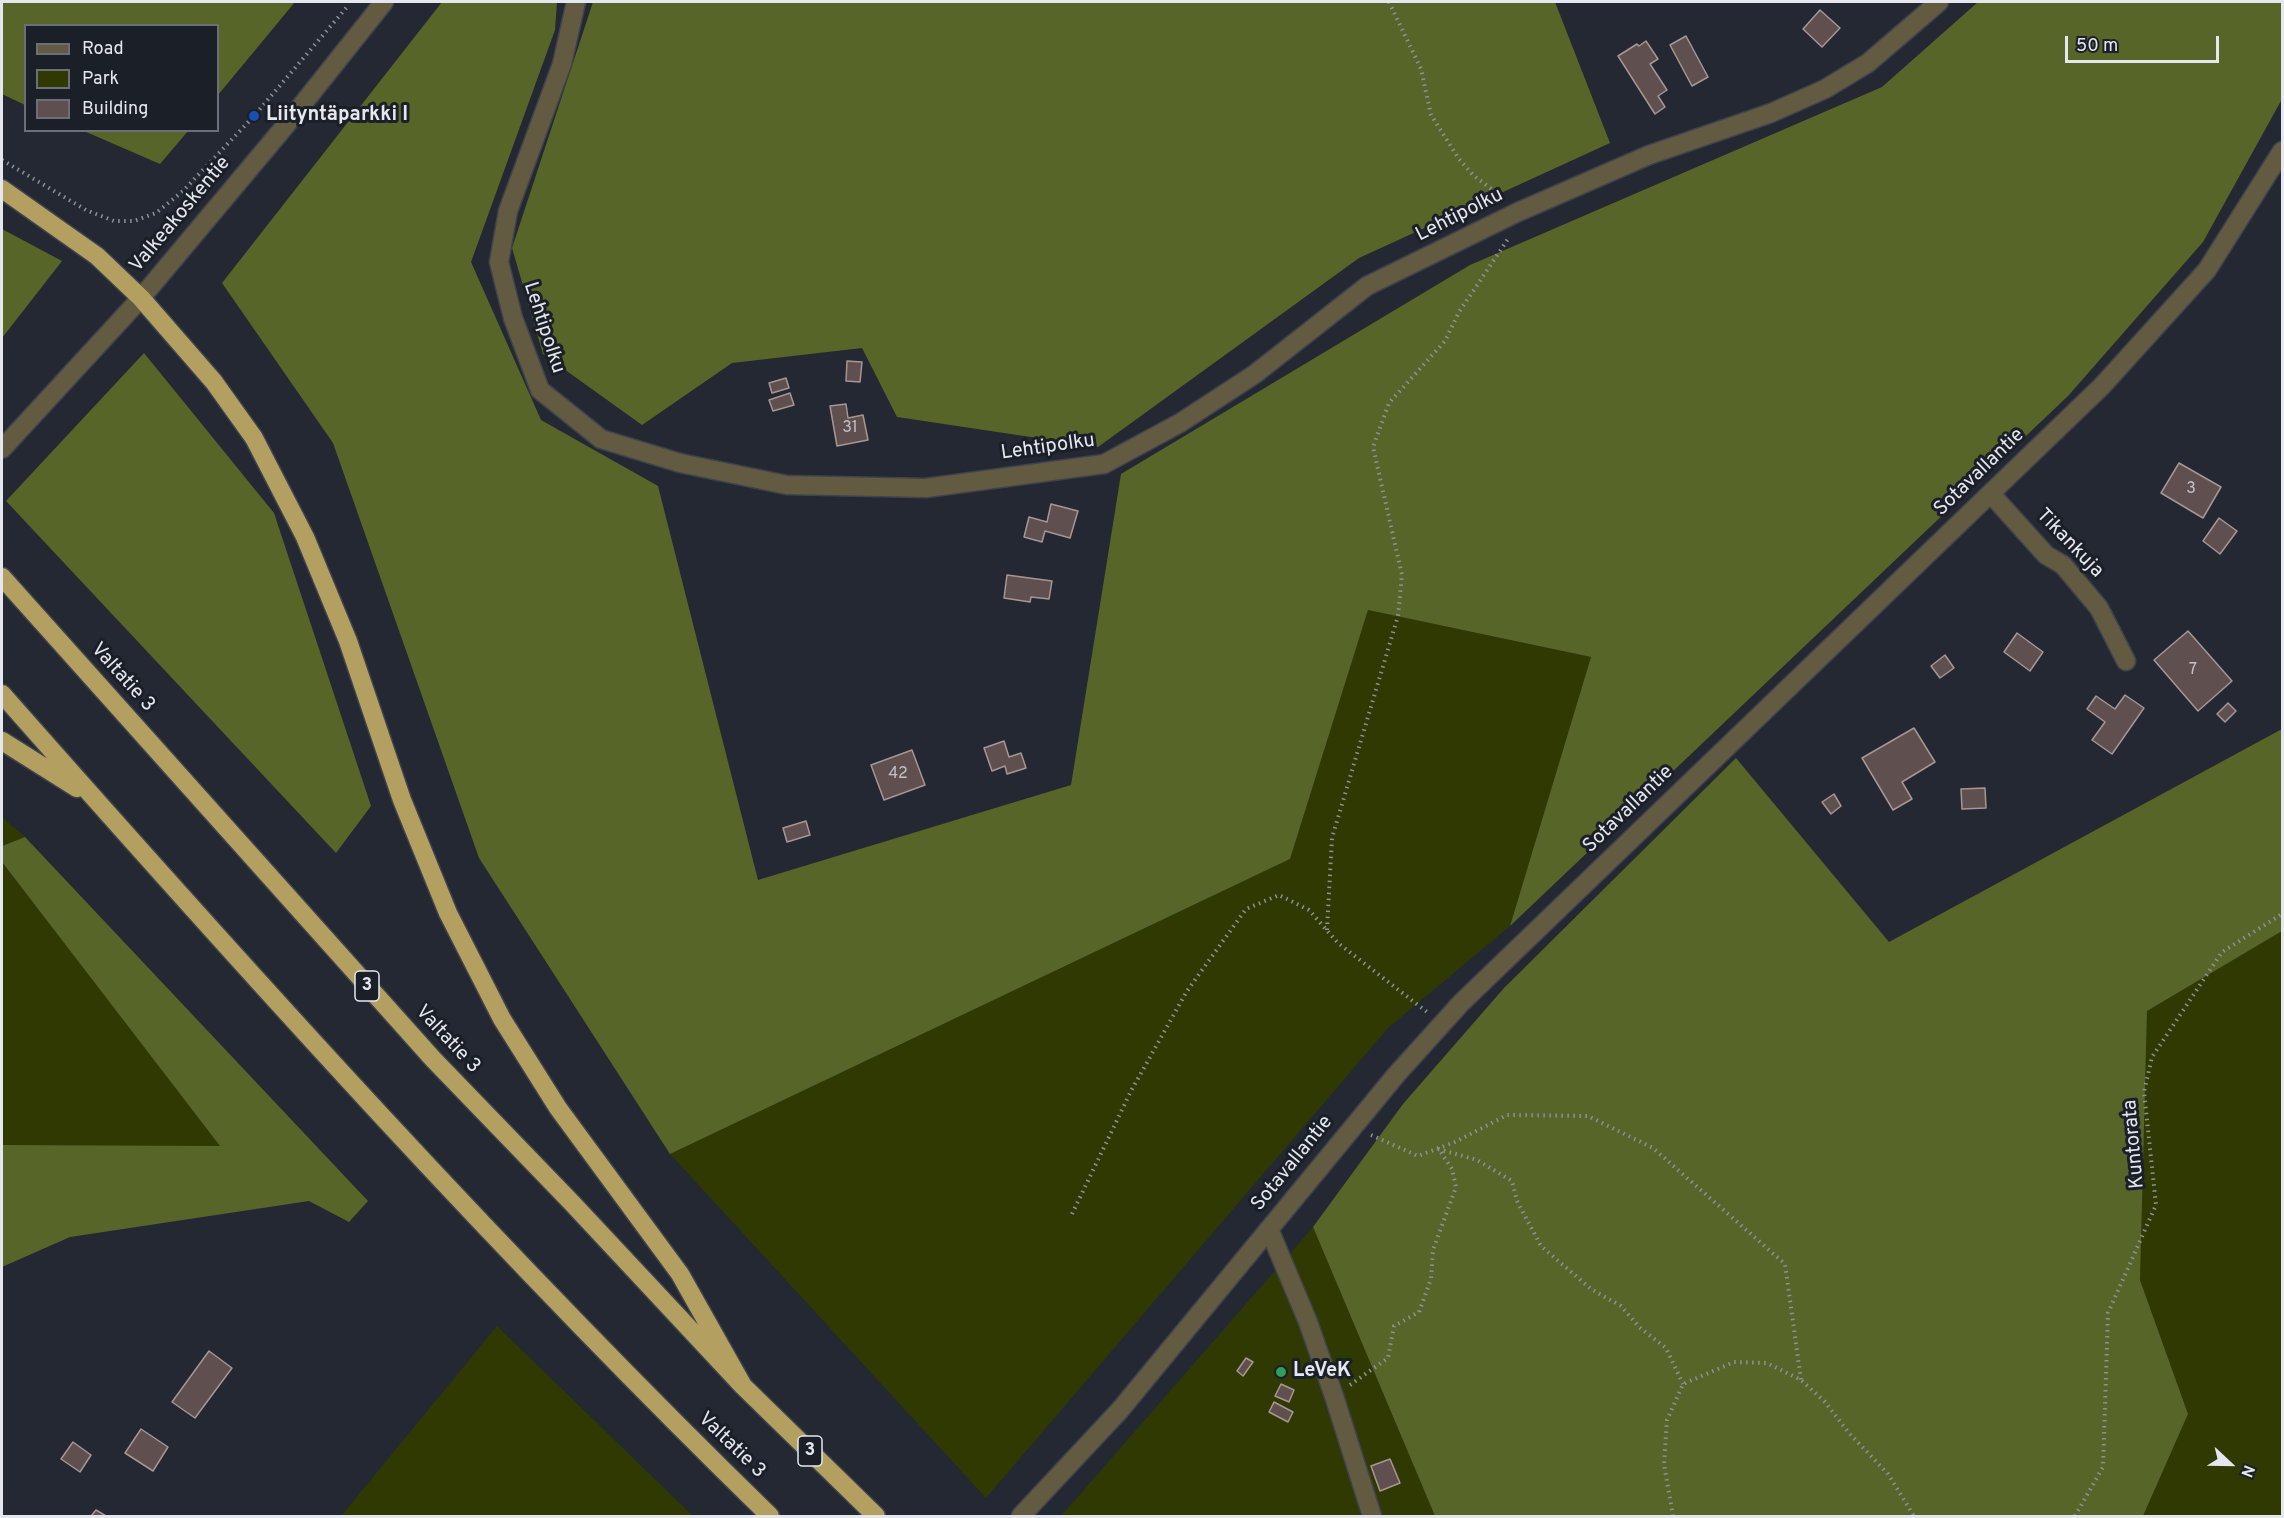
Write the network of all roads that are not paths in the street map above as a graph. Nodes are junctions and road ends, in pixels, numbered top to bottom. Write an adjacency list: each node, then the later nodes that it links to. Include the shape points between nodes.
1 (384, 2): 6 (street, Valkeakoskentie)
2 (576, 2): 3 (street, Lehtipolku, via 562,64 508,211 499,262 513,318 540,390 601,439 680,463 786,485 926,488 1104,464 1180,423 1255,374 1367,286 1518,212 1649,155 1771,113 1825,89 1868,63)
3 (1939, 2)
4 (2283, 151): 8 (street, Sotavallantie, via 2207,270 2102,386)
5 (2, 189): 6 (highway, via 97,256)
6 (141, 298): 7 (street, Valkeakoskentie); 15 (highway, via 214,382 254,438 305,537 348,641 406,810 448,913 502,1019 558,1108 680,1274)
7 (2, 449)
8 (1991, 494): 10 (street, Tikankuja, via 2046,555 2063,565 2099,608); 14 (street, Sotavallantie, via 1442,1024)
9 (2, 577): 15 (highway, Valtatie 3 / 3, via 433,1059)
10 (2126, 661)
11 (2, 694): 13 (highway, Valtatie 3)
12 (2, 741): 13 (highway)
13 (94, 798): 17 (highway, Valtatie 3, via 389,1124 650,1399)
14 (1269, 1229): 16 (street, Sotavallantie, via 1120,1410); 19 (street, via 1308,1322)
15 (743, 1386): 18 (highway, Valtatie 3 / 3)
16 (1024, 1514)
17 (770, 1516)
18 (876, 1516)
19 (1372, 1516)

